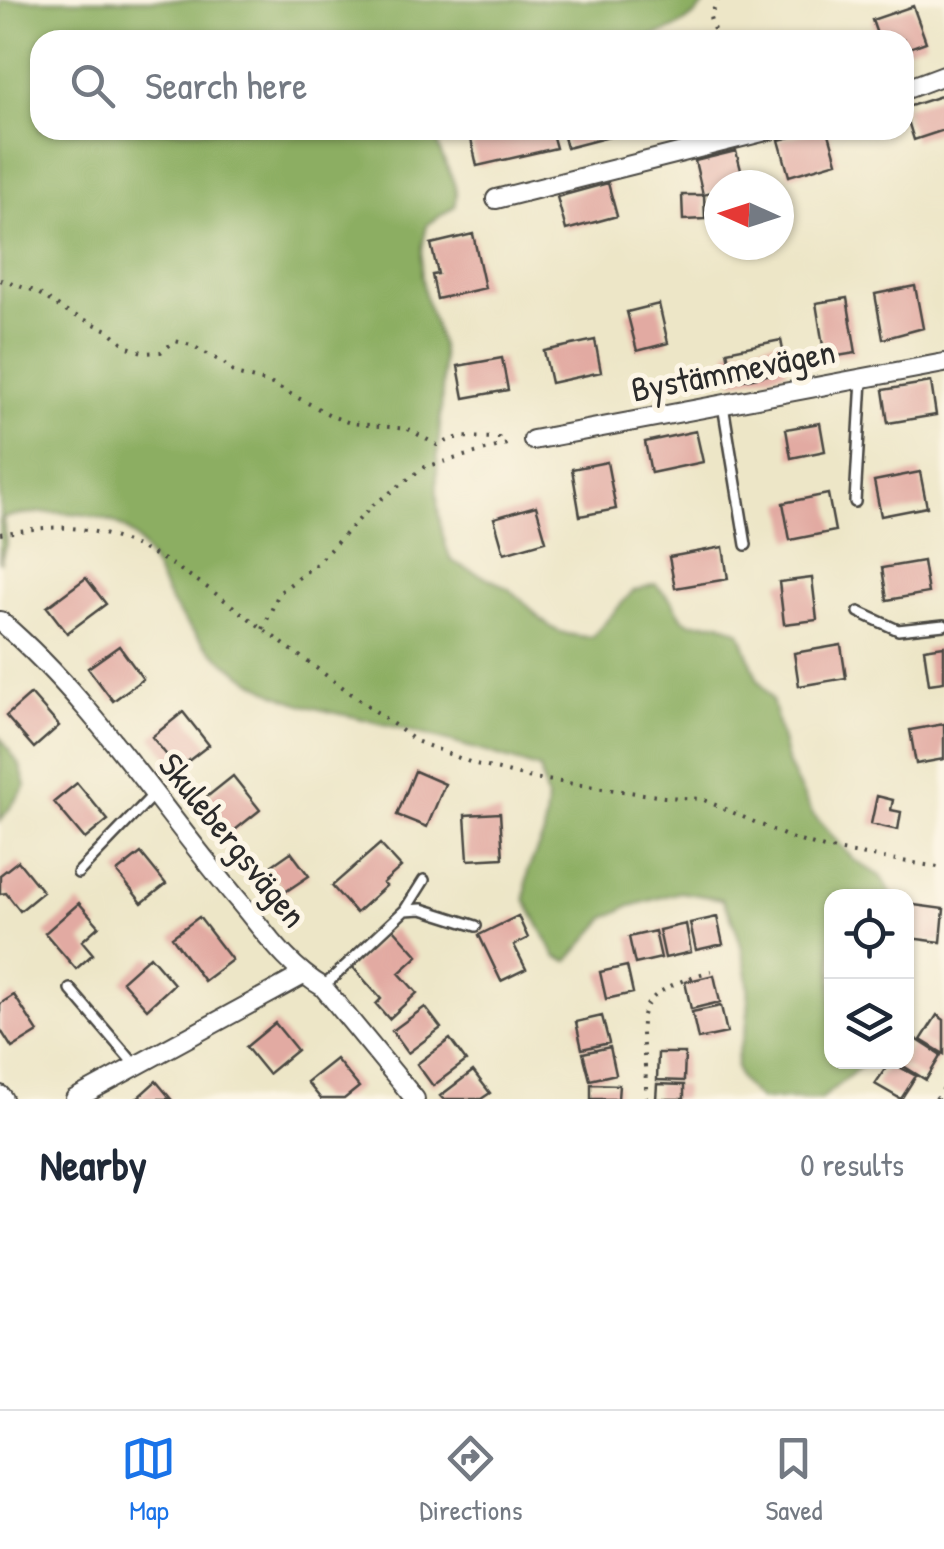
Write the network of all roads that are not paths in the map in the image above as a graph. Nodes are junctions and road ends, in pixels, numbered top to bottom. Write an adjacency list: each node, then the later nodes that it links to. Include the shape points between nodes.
1 (944, 75): 2 (street)
2 (914, 86)
3 (730, 140): 4 (street)
4 (496, 199)
5 (944, 362): 6 (street, Bystämmevägen)
6 (862, 378): 7 (street, Bystämmevägen); 9 (lane)
7 (723, 404): 8 (street, Bystämmevägen); 10 (lane)
8 (533, 440)
9 (855, 502)
10 (746, 545)
11 (859, 612): 13 (lane, via 898,630)
12 (0, 622): 14 (street, Skulebergsvägen, via 59,680)
13 (944, 625)
14 (154, 794): 15 (lane); 19 (street, Skulebergsvägen)
15 (78, 873)
16 (424, 880): 17 (lane)
17 (405, 910): 18 (lane); 20 (lane)
18 (476, 926)
19 (303, 975): 20 (street, Skulebergsvägen); 22 (street)
20 (323, 987): 24 (street, Skulebergsvägen)
21 (70, 989): 22 (lane)
22 (136, 1066): 23 (street)
23 (76, 1099)
24 (415, 1099)

